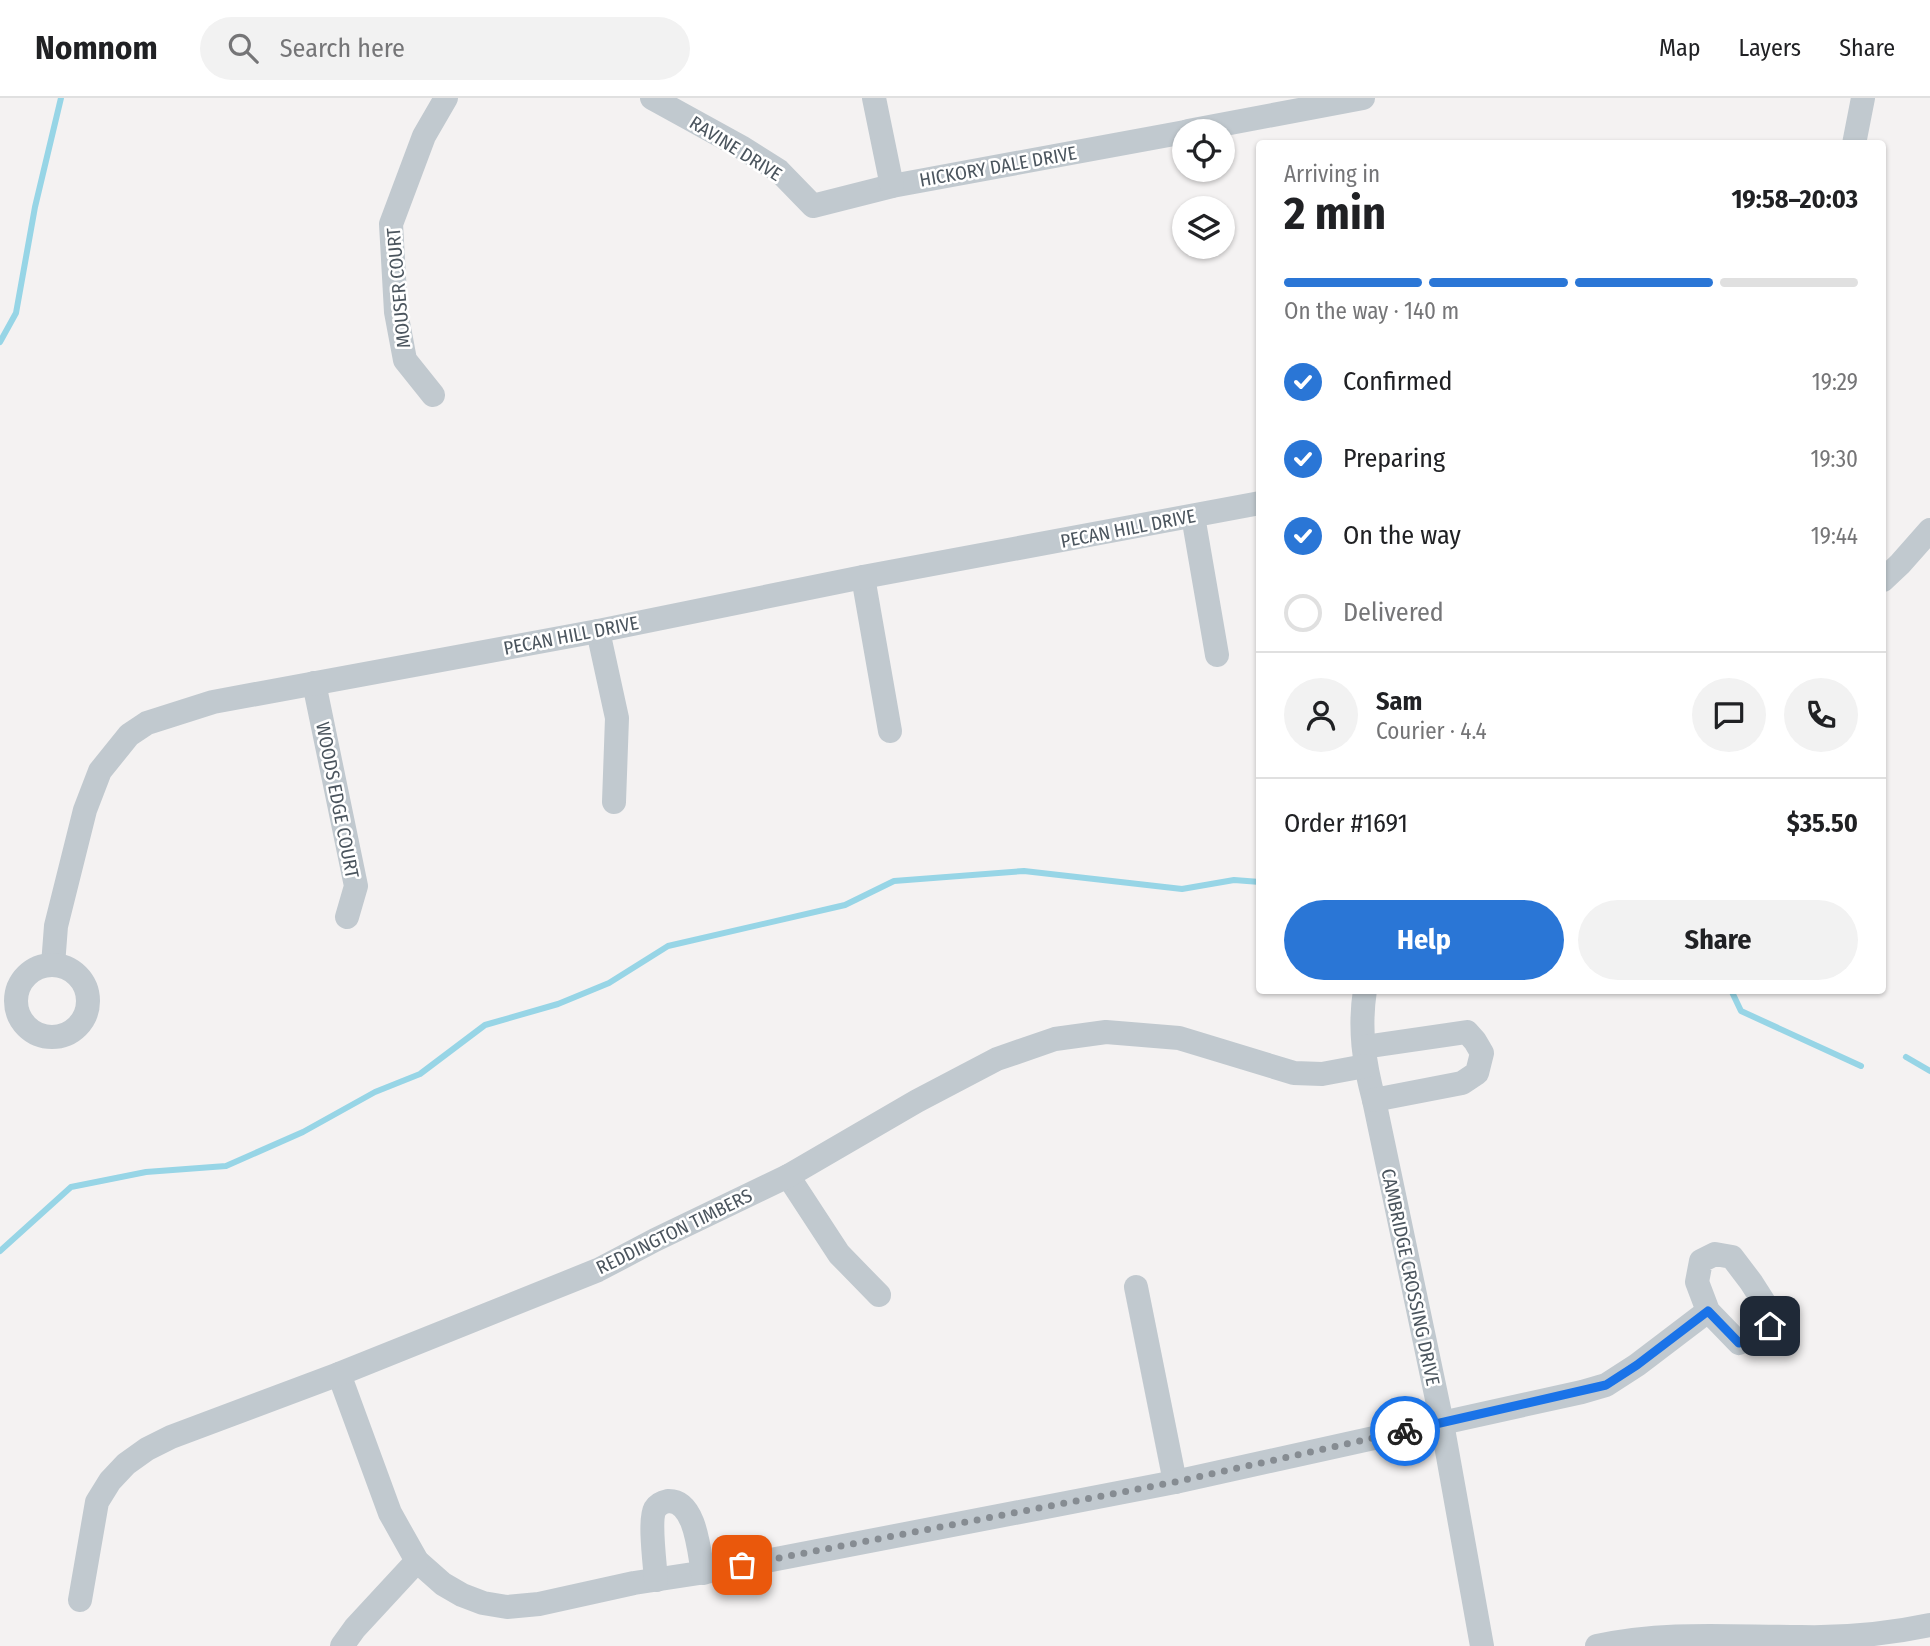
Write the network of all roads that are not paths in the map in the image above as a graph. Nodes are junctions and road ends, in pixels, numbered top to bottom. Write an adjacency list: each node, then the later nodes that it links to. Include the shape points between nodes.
1 (446, 98): 11 (street, MOUSER COURT, via 424,136 391,224 396,312 405,360)
2 (652, 98): 10 (street, RAVINE DRIVE, via 779,171)
3 (874, 98): 9 (street)
4 (1363, 98): 6 (street, HICKORY DALE DRIVE)
5 (1863, 98): 8 (street)
6 (1235, 123)
7 (1172, 135): 9 (street, HICKORY DALE DRIVE)
8 (1855, 140)
9 (892, 186): 10 (street, HICKORY DALE DRIVE)
10 (813, 206)
11 (433, 395)
12 (1256, 504): 13 (street, PECAN HILL DRIVE)
13 (1193, 516): 15 (street, PECAN HILL DRIVE); 18 (street)
14 (1930, 530): 16 (street)
15 (863, 577): 17 (street, PECAN HILL DRIVE); 20 (street)
16 (1886, 577)
17 (598, 631): 19 (street, PECAN HILL DRIVE); 21 (street, via 617,718)
18 (1217, 655)
19 (314, 683): 22 (street, WOODS EDGE COURT, via 356,886); 23 (street, PECAN HILL DRIVE, via 213,702 147,723 130,735 100,771 85,810 56,926)
20 (890, 731)
21 (614, 802)
22 (347, 917)
23 (53, 965)
24 (1364, 994): 25 (street, CAMBRIDGE CROSSING DRIVE)
25 (1364, 1056): 26 (street, CAMBRIDGE CROSSING DRIVE); 26 (street, REDDINGTON TIMBERS, via 1466,1032 1482,1053 1477,1073 1462,1083); 27 (street, REDDINGTON TIMBERS, via 1322,1074 1294,1073 1179,1038 1105,1032 1055,1039 997,1059)
26 (1374, 1100): 32 (street, CAMBRIDGE CROSSING DRIVE)
27 (788, 1176): 29 (street, via 838,1254); 31 (street, REDDINGTON TIMBERS, via 598,1270)
28 (1136, 1287): 33 (street)
29 (879, 1296)
30 (1708, 1311): 32 (street, via 1606,1385)
31 (339, 1374): 34 (street, via 390,1513); 37 (street, REDDINGTON TIMBERS, via 170,1437 126,1464 97,1502)
32 (1441, 1423): 33 (street); 40 (street, CAMBRIDGE CROSSING DRIVE)
33 (1175, 1482): 35 (street)
34 (417, 1561): 36 (street, via 462,1595 507,1607); 39 (street)
35 (703, 1573): 36 (street); 36 (street, via 690,1516 680,1503 662,1502 653,1520)
36 (656, 1580)
37 (80, 1600)
38 (1930, 1625): 41 (street, via 1887,1634 1803,1638 1692,1634)
39 (342, 1646)
40 (1482, 1646)
41 (1597, 1646)

